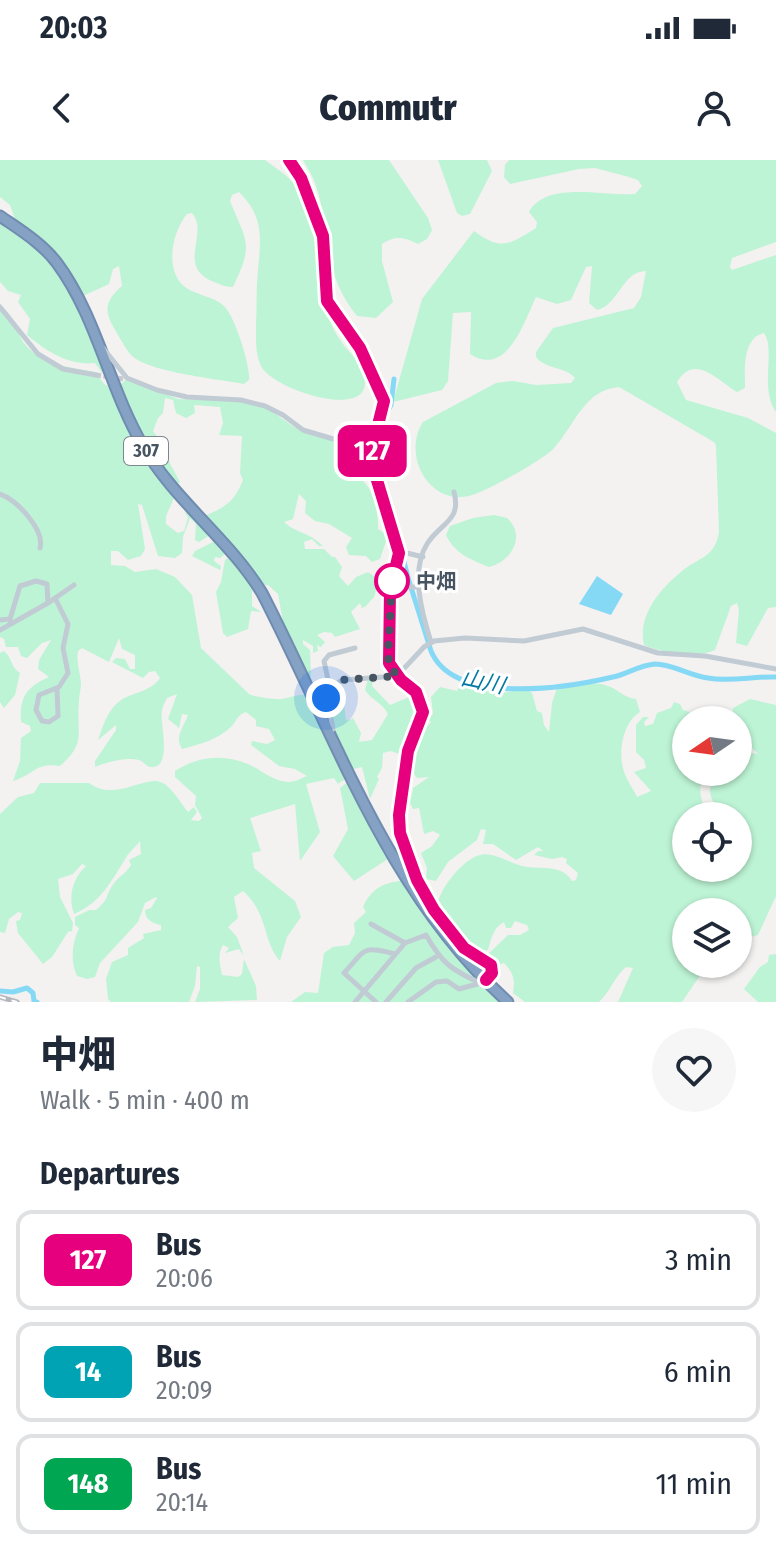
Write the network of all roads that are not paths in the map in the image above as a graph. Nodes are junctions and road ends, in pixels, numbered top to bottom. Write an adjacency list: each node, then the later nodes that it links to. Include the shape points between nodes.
1 (289, 160): 6 (main road, via 323,236 327,301 360,348 384,401)
2 (0, 216): 4 (highway, 307, via 56,262)
3 (0, 307): 5 (street, via 38,354 63,369)
4 (96, 341): 6 (street, via 125,379 187,397 265,406 303,430); 26 (highway, 307, via 143,447 243,563 262,593)
5 (96, 375)
6 (370, 457): 10 (main road)
7 (454, 492): 11 (street, via 457,504 451,520 426,545)
8 (0, 494): 9 (street, via 14,501 39,532)
9 (40, 548)
10 (401, 551): 11 (street); 13 (main road)
11 (423, 557): 14 (street)
12 (74, 585): 15 (street)
13 (391, 587): 14 (street); 23 (main road, via 388,654)
14 (413, 587): 20 (street)
15 (55, 598): 16 (street); 24 (street, via 68,628 63,648 68,673)
16 (48, 603): 18 (street); 18 (street, via 47,584 20,586)
17 (0, 620): 18 (street)
18 (10, 621): 19 (street)
19 (0, 630)
20 (429, 643): 22 (street, via 465,638 524,641 583,629 658,653); 23 (street)
21 (355, 648): 25 (street, via 322,661)
22 (776, 669)
23 (397, 676): 25 (street, via 342,680); 31 (main road, via 416,692 423,712 408,751 400,833 425,896 464,948 491,965)
24 (57, 688): 24 (street, via 58,716 44,722 36,710 39,695)
25 (330, 689): 26 (street)
26 (329, 733): 31 (highway, 307, via 385,846)
27 (371, 924): 28 (street)
28 (405, 943): 29 (street); 30 (street, via 426,935)
29 (395, 954): 32 (street); 32 (street, via 366,949 344,973)
30 (436, 957): 31 (street, via 463,975); 35 (street, via 416,968)
31 (484, 978): 36 (street, via 459,989 447,981 436,982); 37 (highway, 307)
32 (364, 992): 33 (street); 34 (street)
33 (355, 1002)
34 (376, 1002)
35 (386, 1002)
36 (408, 1002)
37 (508, 1002)

